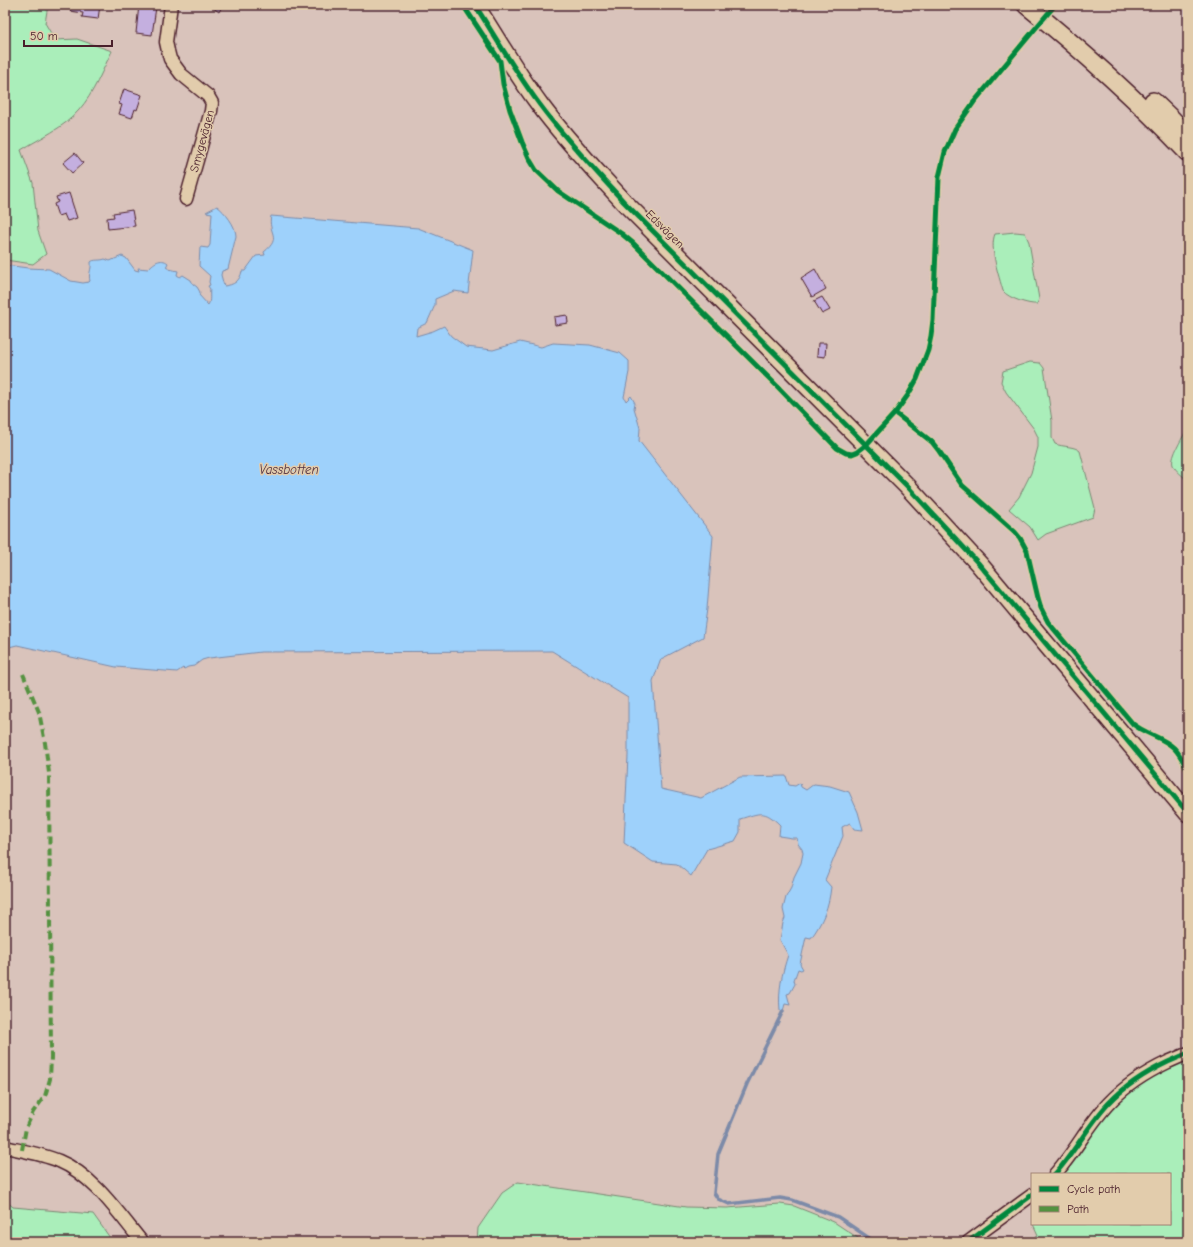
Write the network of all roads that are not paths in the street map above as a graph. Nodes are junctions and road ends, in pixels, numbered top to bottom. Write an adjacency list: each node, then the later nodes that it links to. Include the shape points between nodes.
1 (170, 5): 7 (street, Smygevägen, via 166,42 170,59 181,74 208,96 212,103)
2 (475, 5): 8 (street, Edsvägen, via 540,106 568,140 635,213 907,486 979,564)
3 (1026, 5): 6 (street, via 1121,86)
4 (1044, 5): 5 (street, via 1102,55)
5 (1188, 136)
6 (1188, 153)
7 (186, 199)
8 (1188, 813)
9 (1188, 1053): 11 (street, via 1126,1087 1108,1104)
10 (5, 1148): 13 (street, via 43,1155 74,1169 104,1196)
11 (1056, 1173)
12 (1031, 1196): 14 (street)
13 (142, 1242)
14 (968, 1242)

